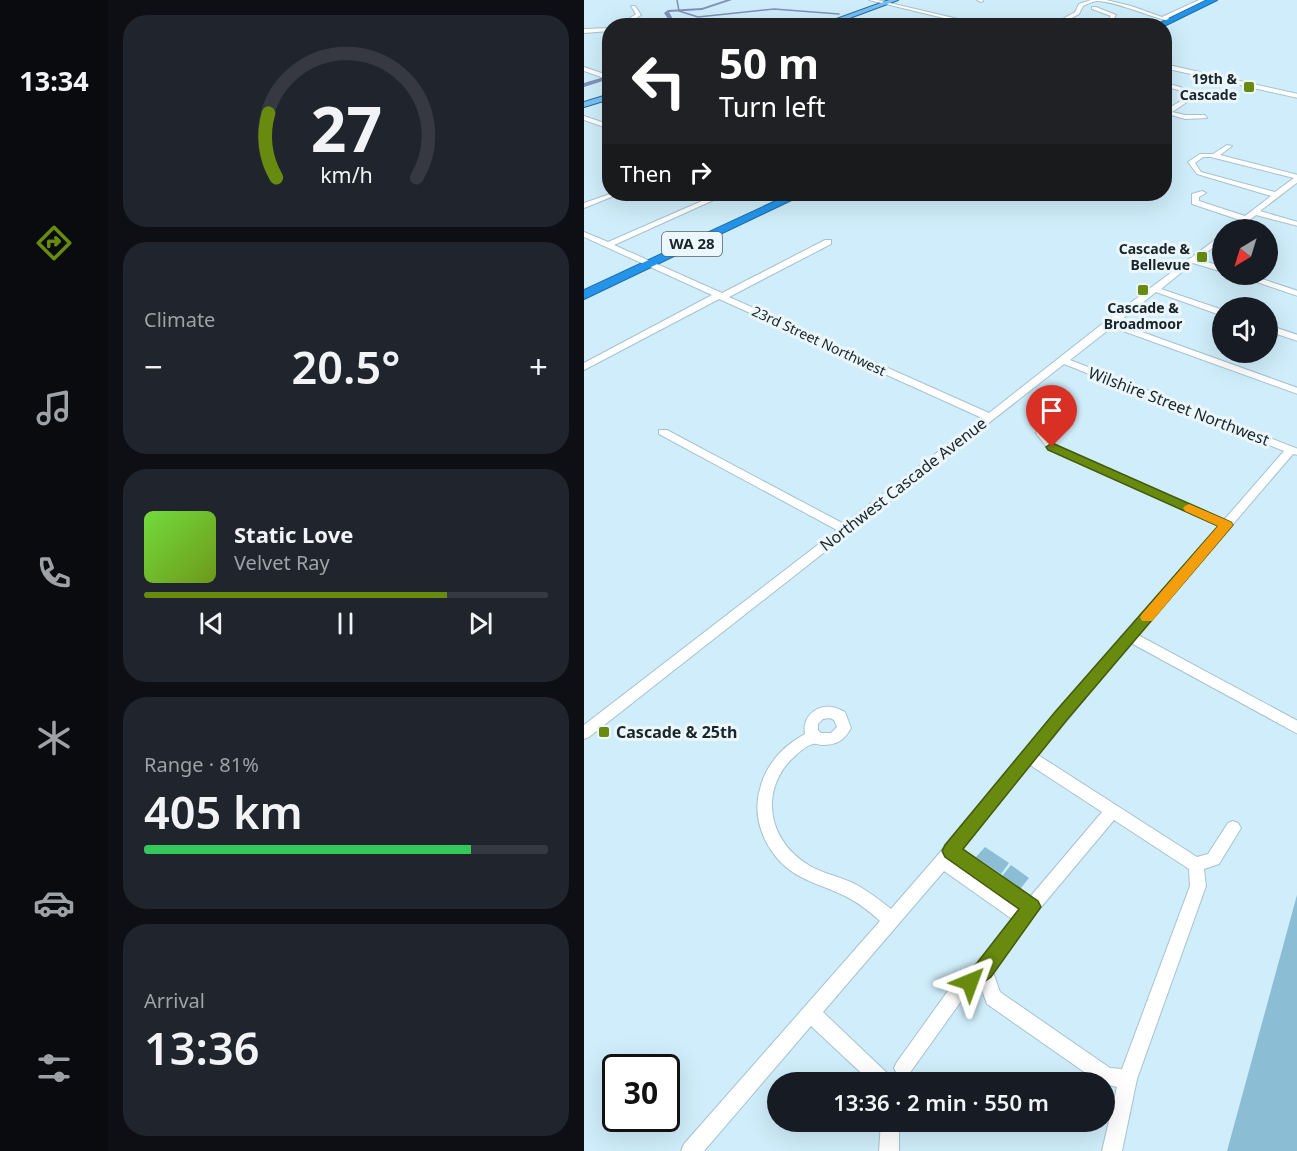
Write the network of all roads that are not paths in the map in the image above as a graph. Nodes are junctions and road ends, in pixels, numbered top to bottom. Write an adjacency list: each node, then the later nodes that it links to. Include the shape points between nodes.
1 (871, 0): 6 (street)
2 (895, 0): 6 (main road)
3 (1097, 0): 8 (street); 10 (street)
4 (1204, 0): 17 (street)
5 (1213, 0): 18 (highway)
6 (886, 3): 12 (main road); 13 (street)
7 (1139, 3): 10 (street)
8 (1081, 5): 14 (street, via 1077,13); 15 (street, via 1109,11 1114,15)
9 (633, 7): 11 (street, via 639,14)
10 (1131, 7): 16 (street)
11 (633, 18)
12 (842, 18)
13 (951, 18)
14 (1067, 18)
15 (1112, 18)
16 (1156, 18)
17 (1169, 18)
18 (1170, 18)
19 (602, 30): 20 (street)
20 (584, 31)
21 (1172, 68): 23 (street)
22 (584, 70): 25 (street)
23 (1181, 70): 24 (street); 27 (street)
24 (1172, 75)
25 (602, 76)
26 (1172, 83): 30 (street, via 1193,96)
27 (1298, 96)
28 (602, 99): 29 (main road)
29 (584, 105)
30 (1172, 109)
31 (1172, 114): 32 (street)
32 (1205, 117)
33 (584, 118): 34 (street)
34 (602, 124)
35 (1229, 146): 36 (street)
36 (1214, 156): 37 (street); 39 (street, via 1202,155 1191,162 1199,173)
37 (1298, 178): 39 (street)
38 (1202, 193): 46 (street, via 1195,202)
39 (1277, 195): 44 (street)
40 (602, 199): 43 (street)
41 (707, 201): 51 (street)
42 (782, 201): 54 (highway, WA 28)
43 (584, 206)
44 (1255, 212): 46 (street); 47 (street)
45 (1298, 212): 47 (street)
46 (1246, 219)
47 (1286, 221): 48 (street)
48 (1298, 224)
49 (584, 234): 51 (street, 23rd Street Northwest)
50 (828, 242): 60 (street)
51 (607, 244): 54 (street, 23rd Street Northwest)
52 (1212, 245): 53 (street, Northwest Cascade Avenue)
53 (1192, 260): 55 (street); 57 (street, Northwest Cascade Avenue)
54 (650, 264): 59 (highway, WA 28); 60 (street, 23rd Street Northwest)
55 (1212, 266)
56 (1271, 285): 58 (street)
57 (1154, 289): 61 (street); 62 (street, Northwest Cascade Avenue)
58 (1298, 294)
59 (584, 295)
60 (721, 296): 66 (street); 68 (street, 23rd Street Northwest)
61 (1212, 309)
62 (1109, 323): 65 (street, Northwest Cascade Avenue); 67 (street)
63 (1278, 331): 64 (street)
64 (1298, 338)
65 (1061, 360): 68 (street, Northwest Cascade Avenue); 71 (street, Wilshire Street Northwest)
66 (584, 367)
67 (1298, 391)
68 (989, 417): 73 (street, Northwest Cascade Avenue)
69 (663, 432): 73 (street)
70 (1041, 433): 72 (street, via 1052,447)
71 (1294, 451): 72 (street)
72 (1226, 525): 74 (street)
73 (846, 530): 76 (street, Northwest Cascade Avenue)
74 (1130, 637): 75 (street); 78 (street)
75 (1298, 728)
76 (584, 733)
77 (814, 736): 84 (street, via 787,753 774,770 765,792 764,813 769,832 781,852 803,870 858,894)
78 (1030, 757): 79 (street); 81 (street)
79 (1113, 810): 82 (street); 83 (street)
80 (1234, 828): 82 (street, via 1213,859)
81 (947, 856): 83 (street); 84 (street)
82 (1196, 865): 89 (street, via 1198,886)
83 (1027, 912): 85 (street)
84 (892, 920): 86 (street)
85 (984, 970): 87 (street, via 956,994); 89 (street, via 993,998 1107,1077)
86 (812, 1014): 88 (street); 91 (street)
87 (903, 1068)
88 (874, 1072)
89 (1128, 1079): 93 (street)
90 (890, 1132): 92 (street)
91 (691, 1151)
92 (889, 1151)
93 (1112, 1151)

